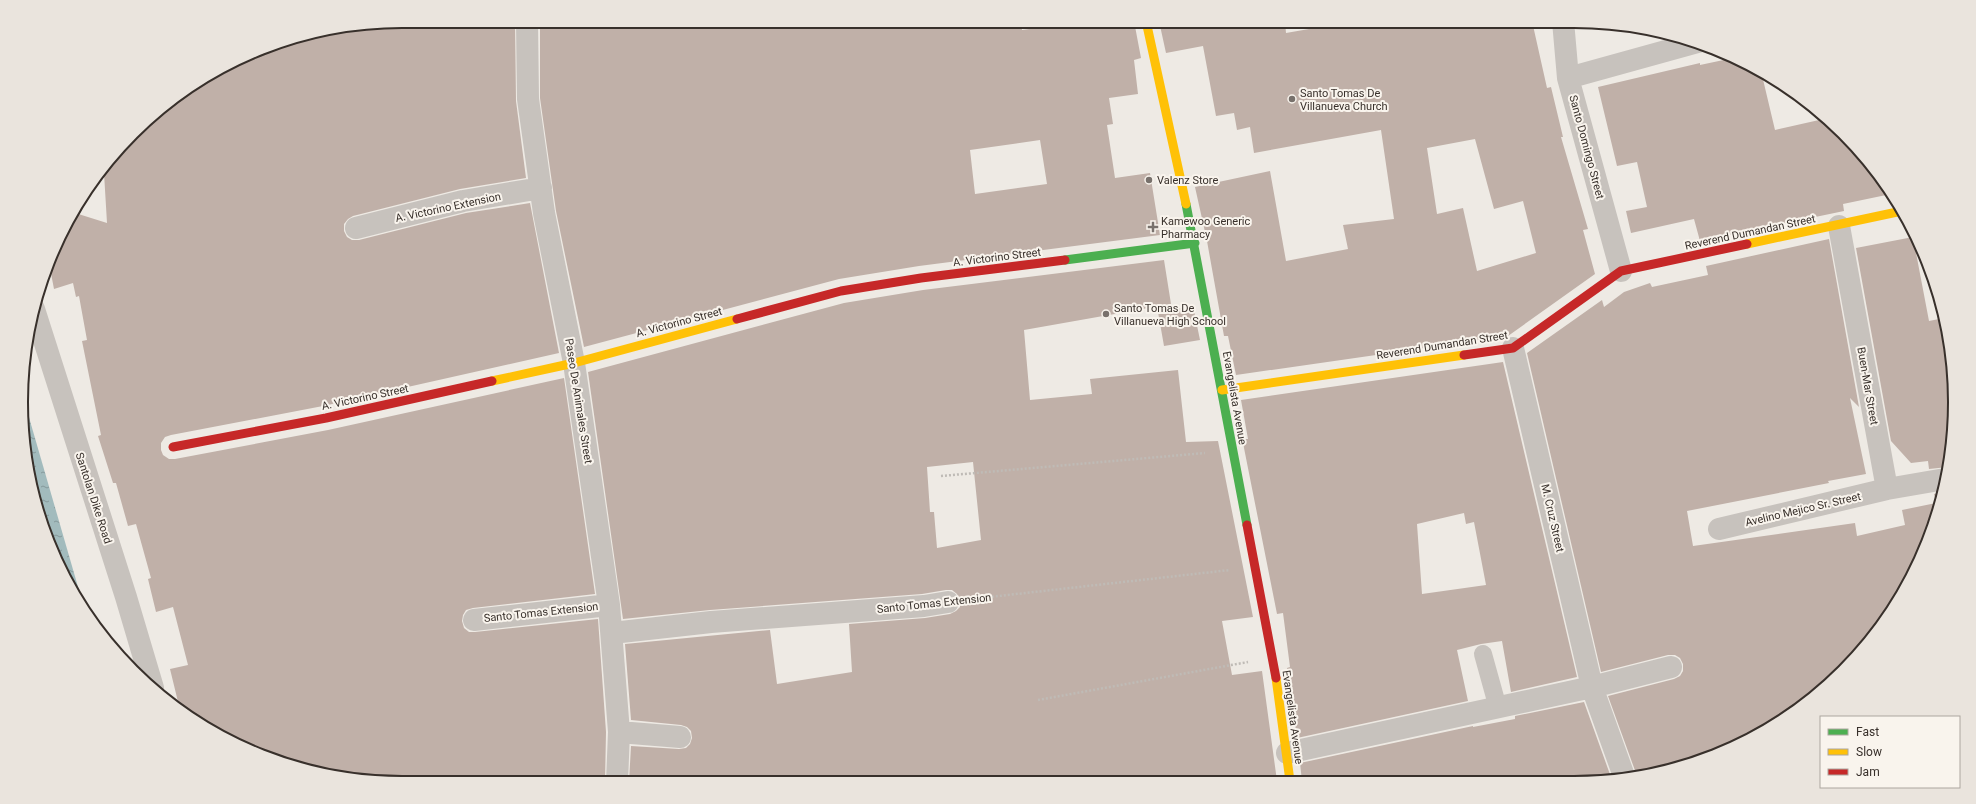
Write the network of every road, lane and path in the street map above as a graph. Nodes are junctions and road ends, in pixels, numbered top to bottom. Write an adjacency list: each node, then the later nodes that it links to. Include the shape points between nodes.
1 (527, 28): 6 (street, Paseo De Animales Street, via 528,99)
2 (1148, 28): 10 (street, Evangelista Avenue)
3 (1564, 28): 5 (street, Santo Domingo Street)
4 (1686, 45): 5 (street)
5 (1568, 78): 11 (street, Santo Domingo Street)
6 (541, 188): 9 (street, A. Victorino Extension, via 463,201); 14 (street, Paseo De Animales Street, via 545,221)
7 (1896, 212): 8 (street, Reverend Dumandan Street)
8 (1839, 226): 11 (street, Reverend Dumandan Street); 20 (street, Buen-Mar Street)
9 (356, 228)
10 (1195, 243): 14 (street, A. Victorino Street, via 921,278 841,291); 15 (street, Evangelista Avenue)
11 (1621, 271): 13 (street, Reverend Dumandan Street)
12 (37, 320): 30 (street, Santolan Dike Road)
13 (1513, 348): 15 (street, Reverend Dumandan Street); 31 (street, M. Cruz Street)
14 (574, 363): 16 (street, A. Victorino Street, via 326,418); 24 (street, Paseo De Animales Street)
15 (1222, 390): 17 (street, Evangelista Avenue)
16 (173, 447)
17 (1232, 450): 18 (path); 22 (street, Evangelista Avenue)
18 (941, 476)
19 (1940, 480): 20 (street)
20 (1887, 489): 21 (street, Avelino Mejico Sr. Street)
21 (1719, 529)
22 (1256, 566): 23 (path, Santo Tomas Extension); 28 (street, Evangelista Avenue)
23 (948, 602): 26 (street, Santo Tomas Extension)
24 (609, 605): 25 (street, Santo Tomas Extension); 26 (street, Paseo De Animales Street)
25 (474, 620)
26 (612, 633): 34 (street, Paseo De Animales Street)
27 (1484, 654): 33 (lane)
28 (1273, 658): 32 (path); 36 (street, Evangelista Avenue)
29 (1671, 667): 31 (street)
30 (150, 678)
31 (1592, 687): 33 (street); 37 (street, M. Cruz Street)
32 (1038, 700)
33 (1498, 708): 36 (street)
34 (619, 732): 35 (street); 38 (street, Paseo De Animales Street)
35 (680, 737)
36 (1287, 753): 39 (street, Evangelista Avenue)
37 (1623, 773)
38 (617, 776)
39 (1289, 776)

